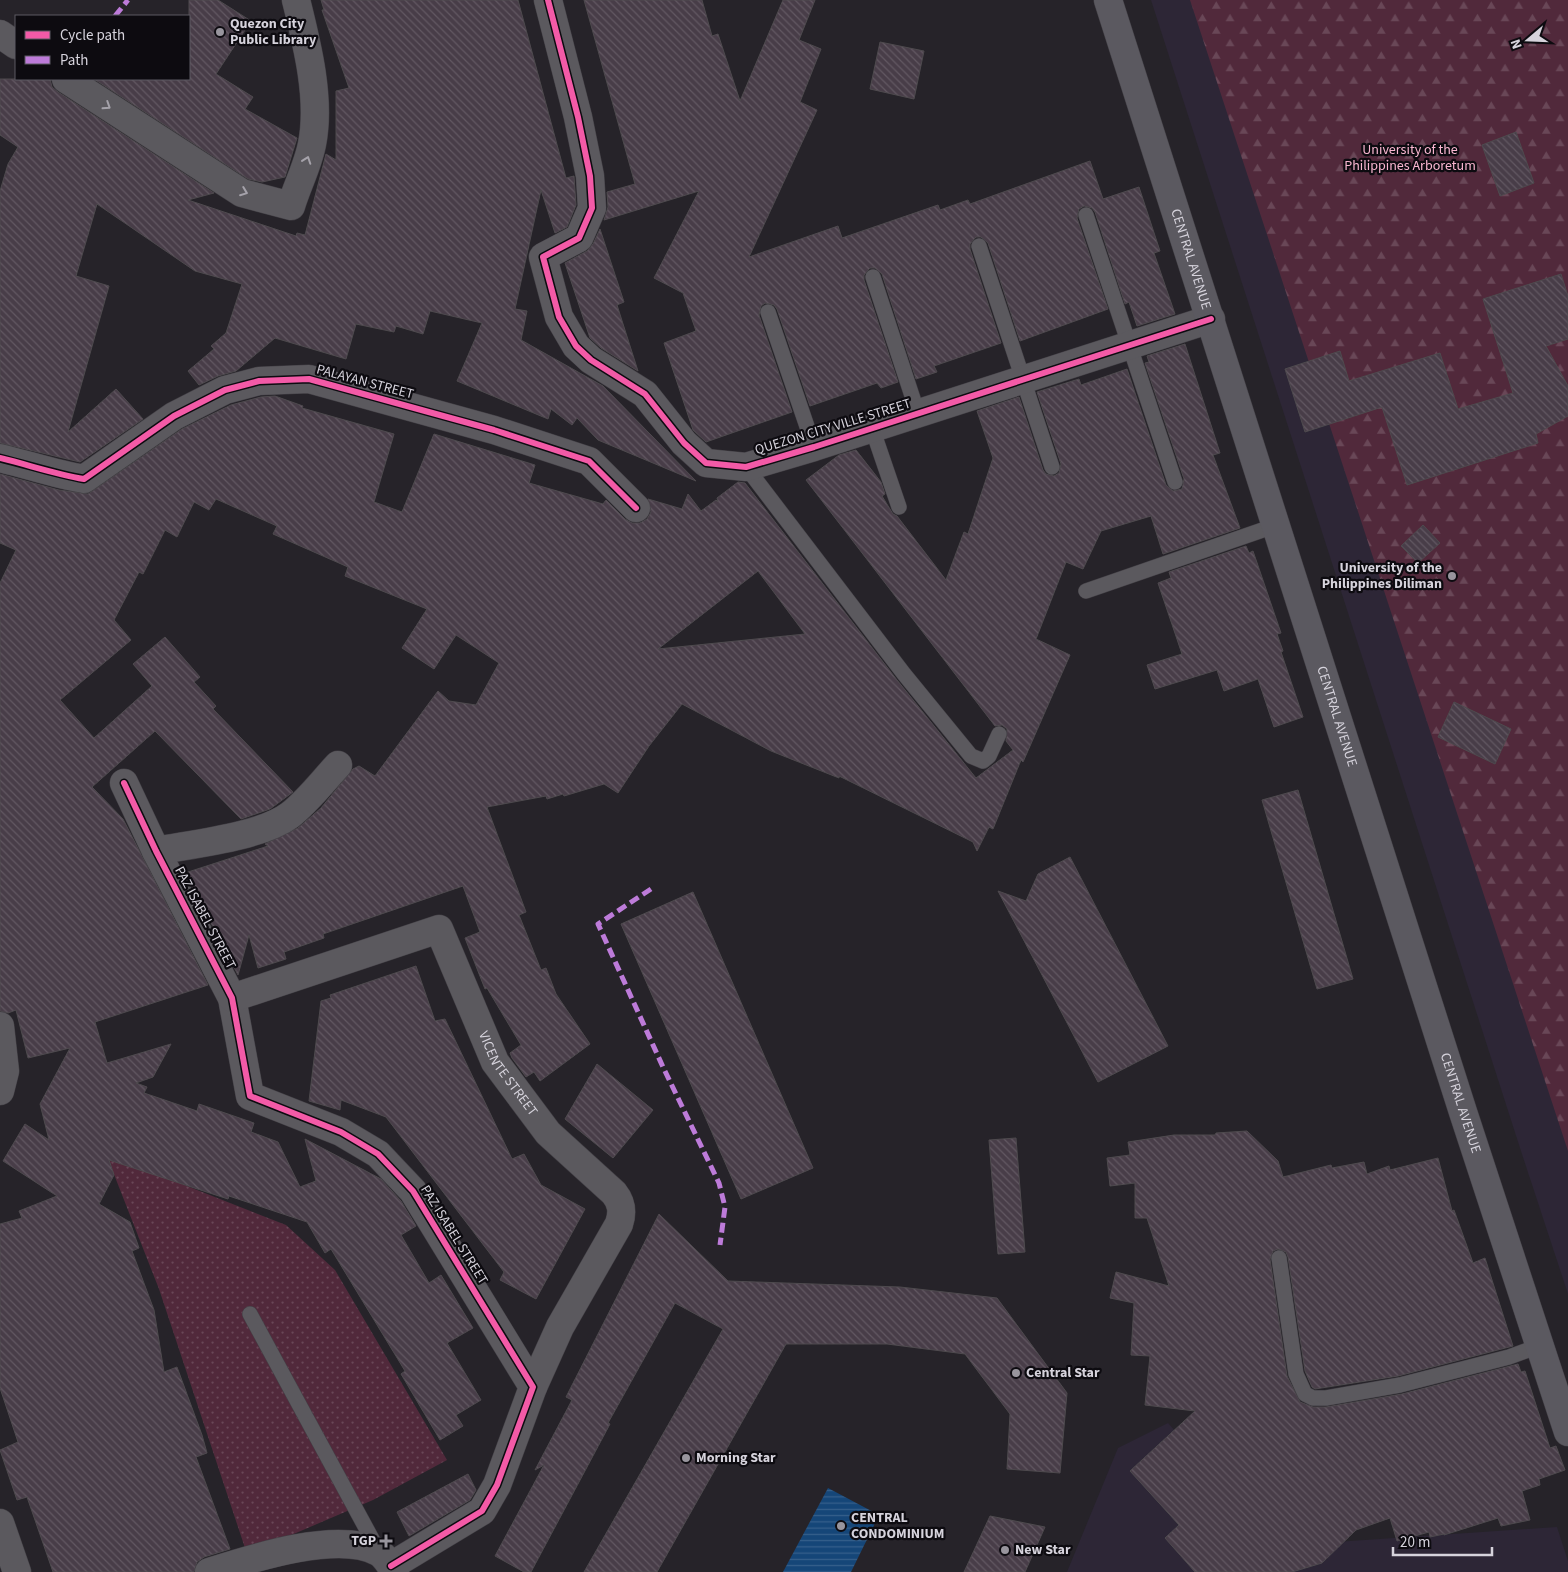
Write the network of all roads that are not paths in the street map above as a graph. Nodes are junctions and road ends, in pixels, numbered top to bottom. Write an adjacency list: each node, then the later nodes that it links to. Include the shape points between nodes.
1 (296, 0): 6 (street, one-way to 1, via 242,193 291,206 312,144 314,96)
2 (548, 0): 18 (street, QUEZON CITY VILLE STREET, via 578,117 590,176 592,208 579,238 543,257 560,317 576,346 591,360 645,394 684,444 706,463)
3 (1108, 0): 11 (main road, CENTRAL AVENUE)
4 (0, 34): 5 (street)
5 (15, 44)
6 (68, 80)
7 (1086, 215): 12 (lane)
8 (979, 246): 13 (lane)
9 (873, 277): 14 (lane)
10 (768, 312): 16 (lane)
11 (1211, 319): 12 (street, QUEZON CITY VILLE STREET); 23 (main road, CENTRAL AVENUE)
12 (1130, 345): 13 (street, QUEZON CITY VILLE STREET); 20 (lane)
13 (1023, 380): 14 (street, QUEZON CITY VILLE STREET); 19 (lane)
14 (918, 414): 15 (street, QUEZON CITY VILLE STREET)
15 (872, 428): 16 (street, QUEZON CITY VILLE STREET); 21 (lane)
16 (814, 447): 18 (street, QUEZON CITY VILLE STREET)
17 (0, 458): 22 (street, PALAYAN STREET, via 52,474 84,479 174,416 225,390 259,381 310,380 502,433 589,461)
18 (746, 467): 25 (lane, via 971,756 983,761)
19 (1052, 467)
20 (1175, 482)
21 (899, 507)
22 (636, 508)
23 (1277, 525): 24 (lane); 34 (main road, CENTRAL AVENUE)
24 (1086, 591)
25 (999, 734)
26 (338, 765): 28 (street, via 290,815 270,826)
27 (124, 783): 28 (street, PAZ ISABEL STREET)
28 (156, 851): 29 (street, PAZ ISABEL STREET)
29 (232, 998): 35 (street, PAZ ISABEL STREET, via 250,1096 341,1132 378,1154 413,1191); 35 (street, VICENTE STREET, via 439,929 495,1062 548,1133 614,1193 622,1208 619,1224 560,1327)
30 (0, 1026): 31 (street, via 5,1071)
31 (0, 1090)
32 (1279, 1258): 34 (lane, via 1296,1374 1305,1394 1313,1398 1400,1385)
33 (250, 1314): 38 (lane)
34 (1539, 1346): 36 (main road, CENTRAL AVENUE)
35 (533, 1387): 38 (street, via 497,1486 482,1511)
36 (1568, 1432)
37 (0, 1522): 39 (street)
38 (388, 1563): 40 (street, via 359,1546 333,1545 297,1548)
39 (17, 1572)
40 (209, 1572)

